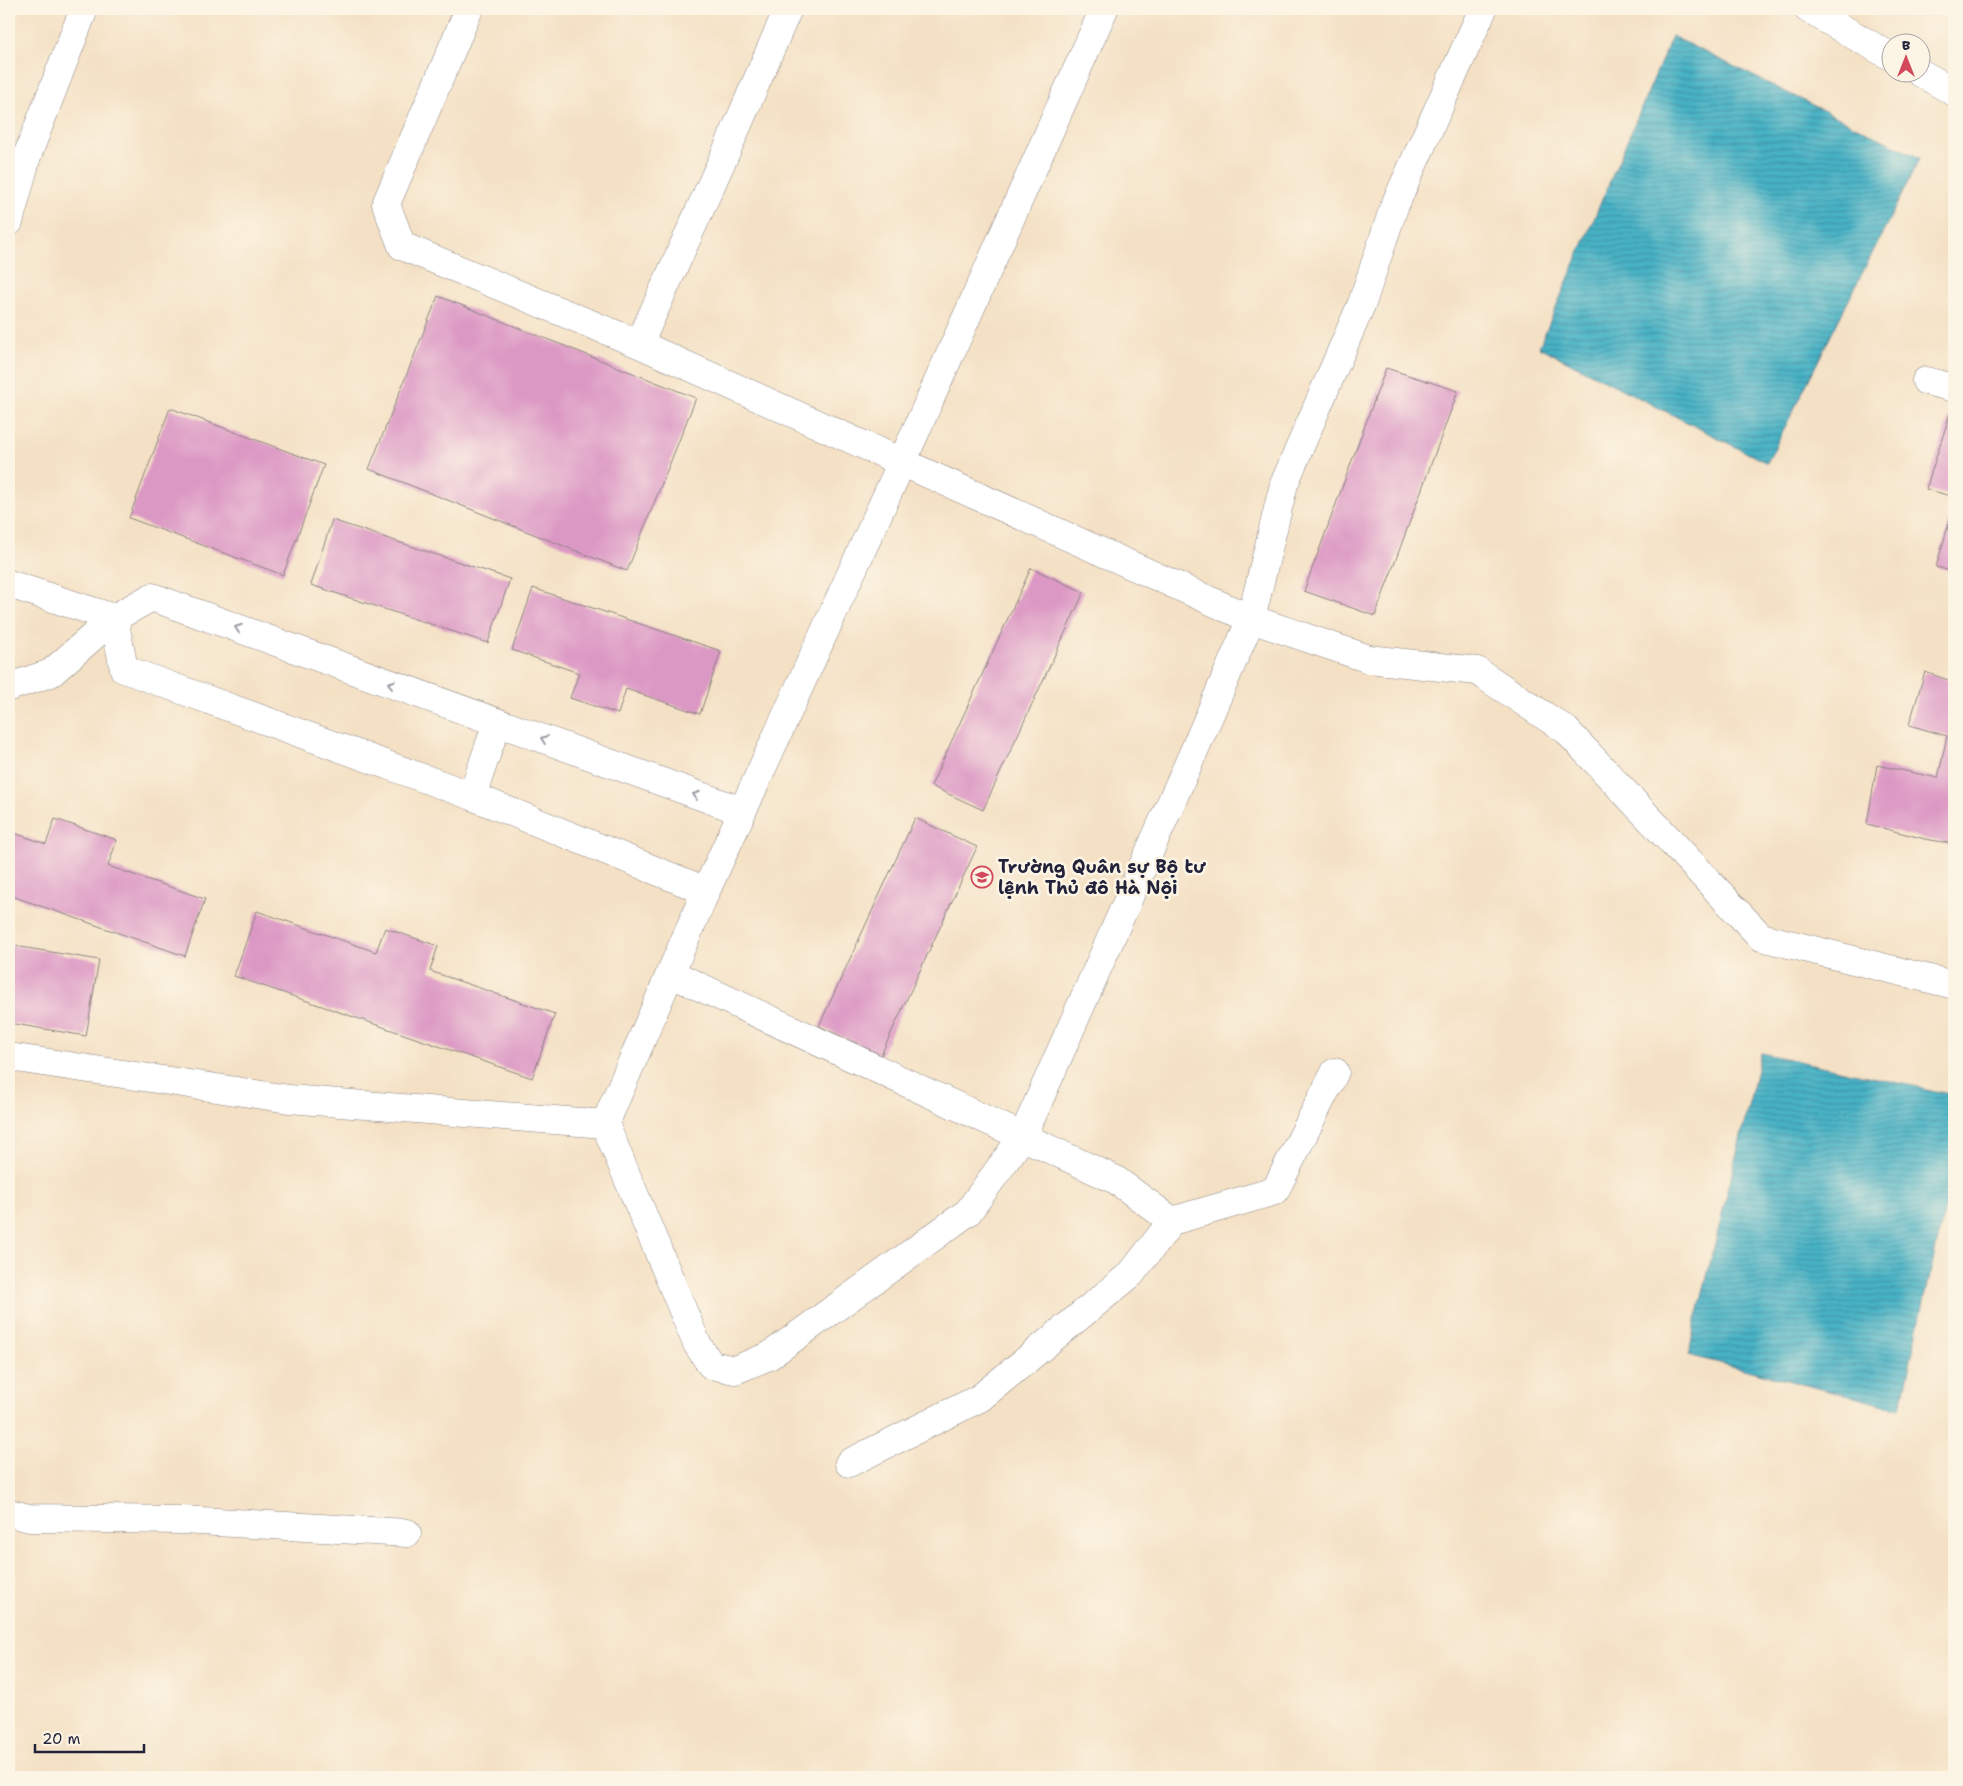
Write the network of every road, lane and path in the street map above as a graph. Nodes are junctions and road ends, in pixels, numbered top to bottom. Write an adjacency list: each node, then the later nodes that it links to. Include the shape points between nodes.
1 (84, 9): 10 (street, via 27,156)
2 (469, 9): 11 (street, via 386,204 402,246)
3 (788, 9): 11 (street)
4 (1104, 9): 14 (street)
5 (1483, 9): 17 (street, via 1394,207 1362,303 1284,484)
6 (1808, 9): 7 (street)
7 (1880, 50)
8 (1930, 78): 9 (street)
9 (1954, 92)
10 (9, 222)
11 (639, 344): 14 (street)
12 (1926, 381): 13 (street)
13 (1954, 388)
14 (902, 462): 17 (street); 21 (street)
15 (9, 584): 16 (street)
16 (114, 618): 18 (street, via 51,673); 19 (street, one-way to 16, via 152,597); 20 (street, via 124,668)
17 (1251, 619): 24 (street, via 1370,659 1477,671 1566,730 1761,937); 28 (street)
18 (9, 686)
19 (497, 722): 20 (street); 21 (street, one-way to 19)
20 (472, 796): 22 (street)
21 (742, 811): 22 (street)
22 (706, 891): 23 (street)
23 (670, 973): 27 (street); 28 (street)
24 (1954, 985)
25 (9, 1057): 27 (street, via 289,1098)
26 (1334, 1072): 29 (street, via 1275,1191)
27 (606, 1124): 28 (street, via 697,1344 711,1365 735,1370 769,1356 968,1212)
28 (1023, 1136): 29 (street, via 1116,1180)
29 (1172, 1221): 30 (street, via 1132,1274 980,1398)
30 (849, 1462)
31 (9, 1513): 32 (street, via 39,1519 182,1520)
32 (407, 1533)

